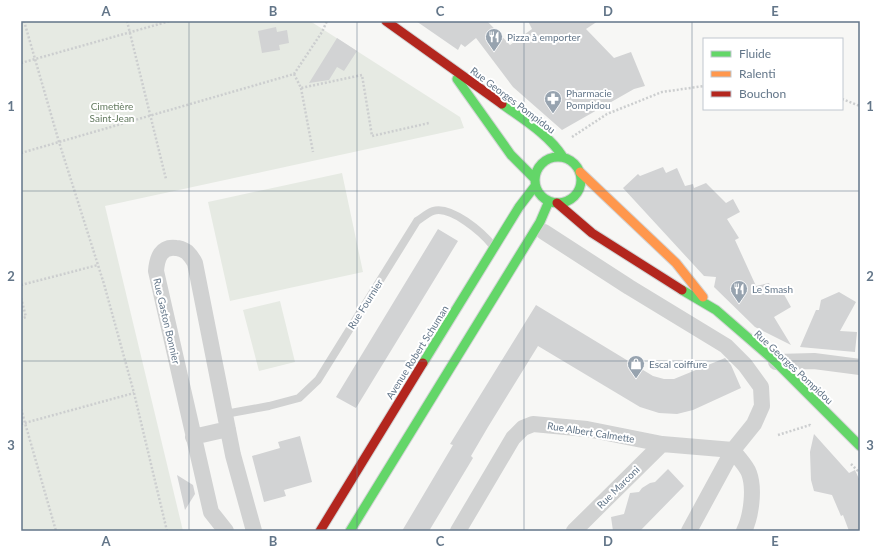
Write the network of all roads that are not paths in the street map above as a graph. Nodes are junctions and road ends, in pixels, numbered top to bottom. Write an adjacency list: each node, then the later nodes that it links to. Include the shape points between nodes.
1 (386, 21): 2 (main road, Rue Georges Pompidou)
2 (447, 64): 3 (main road, Rue Georges Pompidou, via 537,129); 5 (main road, Rue Georges Pompidou, via 511,155)
3 (564, 157): 4 (main road, via 571,160); 5 (main road, via 550,157 544,160 539,165)
4 (580, 172): 6 (main road, via 581,185 574,196 569,200); 12 (main road, Rue Georges Pompidou, via 676,263)
5 (534, 182): 6 (main road, via 538,193); 10 (main road, Avenue Robert Schuman)
6 (553, 202): 9 (main road, Rue Georges Pompidou); 11 (main road)
7 (568, 224): 9 (main road)
8 (550, 230): 11 (main road); 14 (street, via 629,288)
9 (592, 233): 12 (main road, Rue Georges Pompidou, via 660,278)
10 (494, 248): 18 (lane, Rue Fournier, via 486,237 451,212 434,210 417,221 318,380 299,398); 25 (main road, Avenue Robert Schuman)
11 (523, 250): 26 (main road)
12 (713, 308): 13 (main road, Rue Georges Pompidou); 14 (street)
13 (740, 331): 15 (street); 16 (main road, Rue Georges Pompidou)
14 (706, 334): 15 (street)
15 (726, 346): 22 (street, via 745,365 761,387 762,406 754,424)
16 (776, 362): 17 (street, via 814,361); 21 (main road, Rue Georges Pompidou)
17 (860, 367)
18 (226, 422): 19 (street); 19 (street, Rue Gaston Bonnier, via 195,263 188,253 180,248 170,247 162,250 157,260 156,271); 24 (street, Rue Gaston Bonnier)
19 (194, 437): 23 (street, Rue Gaston Bonnier, via 211,512)
20 (662, 444): 22 (street, Rue Albert Calmette); 27 (street, Rue Albert Calmette, via 573,428 533,424 523,428 513,438); 28 (street, Rue Marconi)
21 (860, 446)
22 (733, 450): 29 (street); 30 (street, via 749,474 752,495 749,522)
23 (226, 531)
24 (254, 531)
25 (320, 531)
26 (350, 531)
27 (458, 531)
28 (574, 531)
29 (689, 531)
30 (744, 531)

